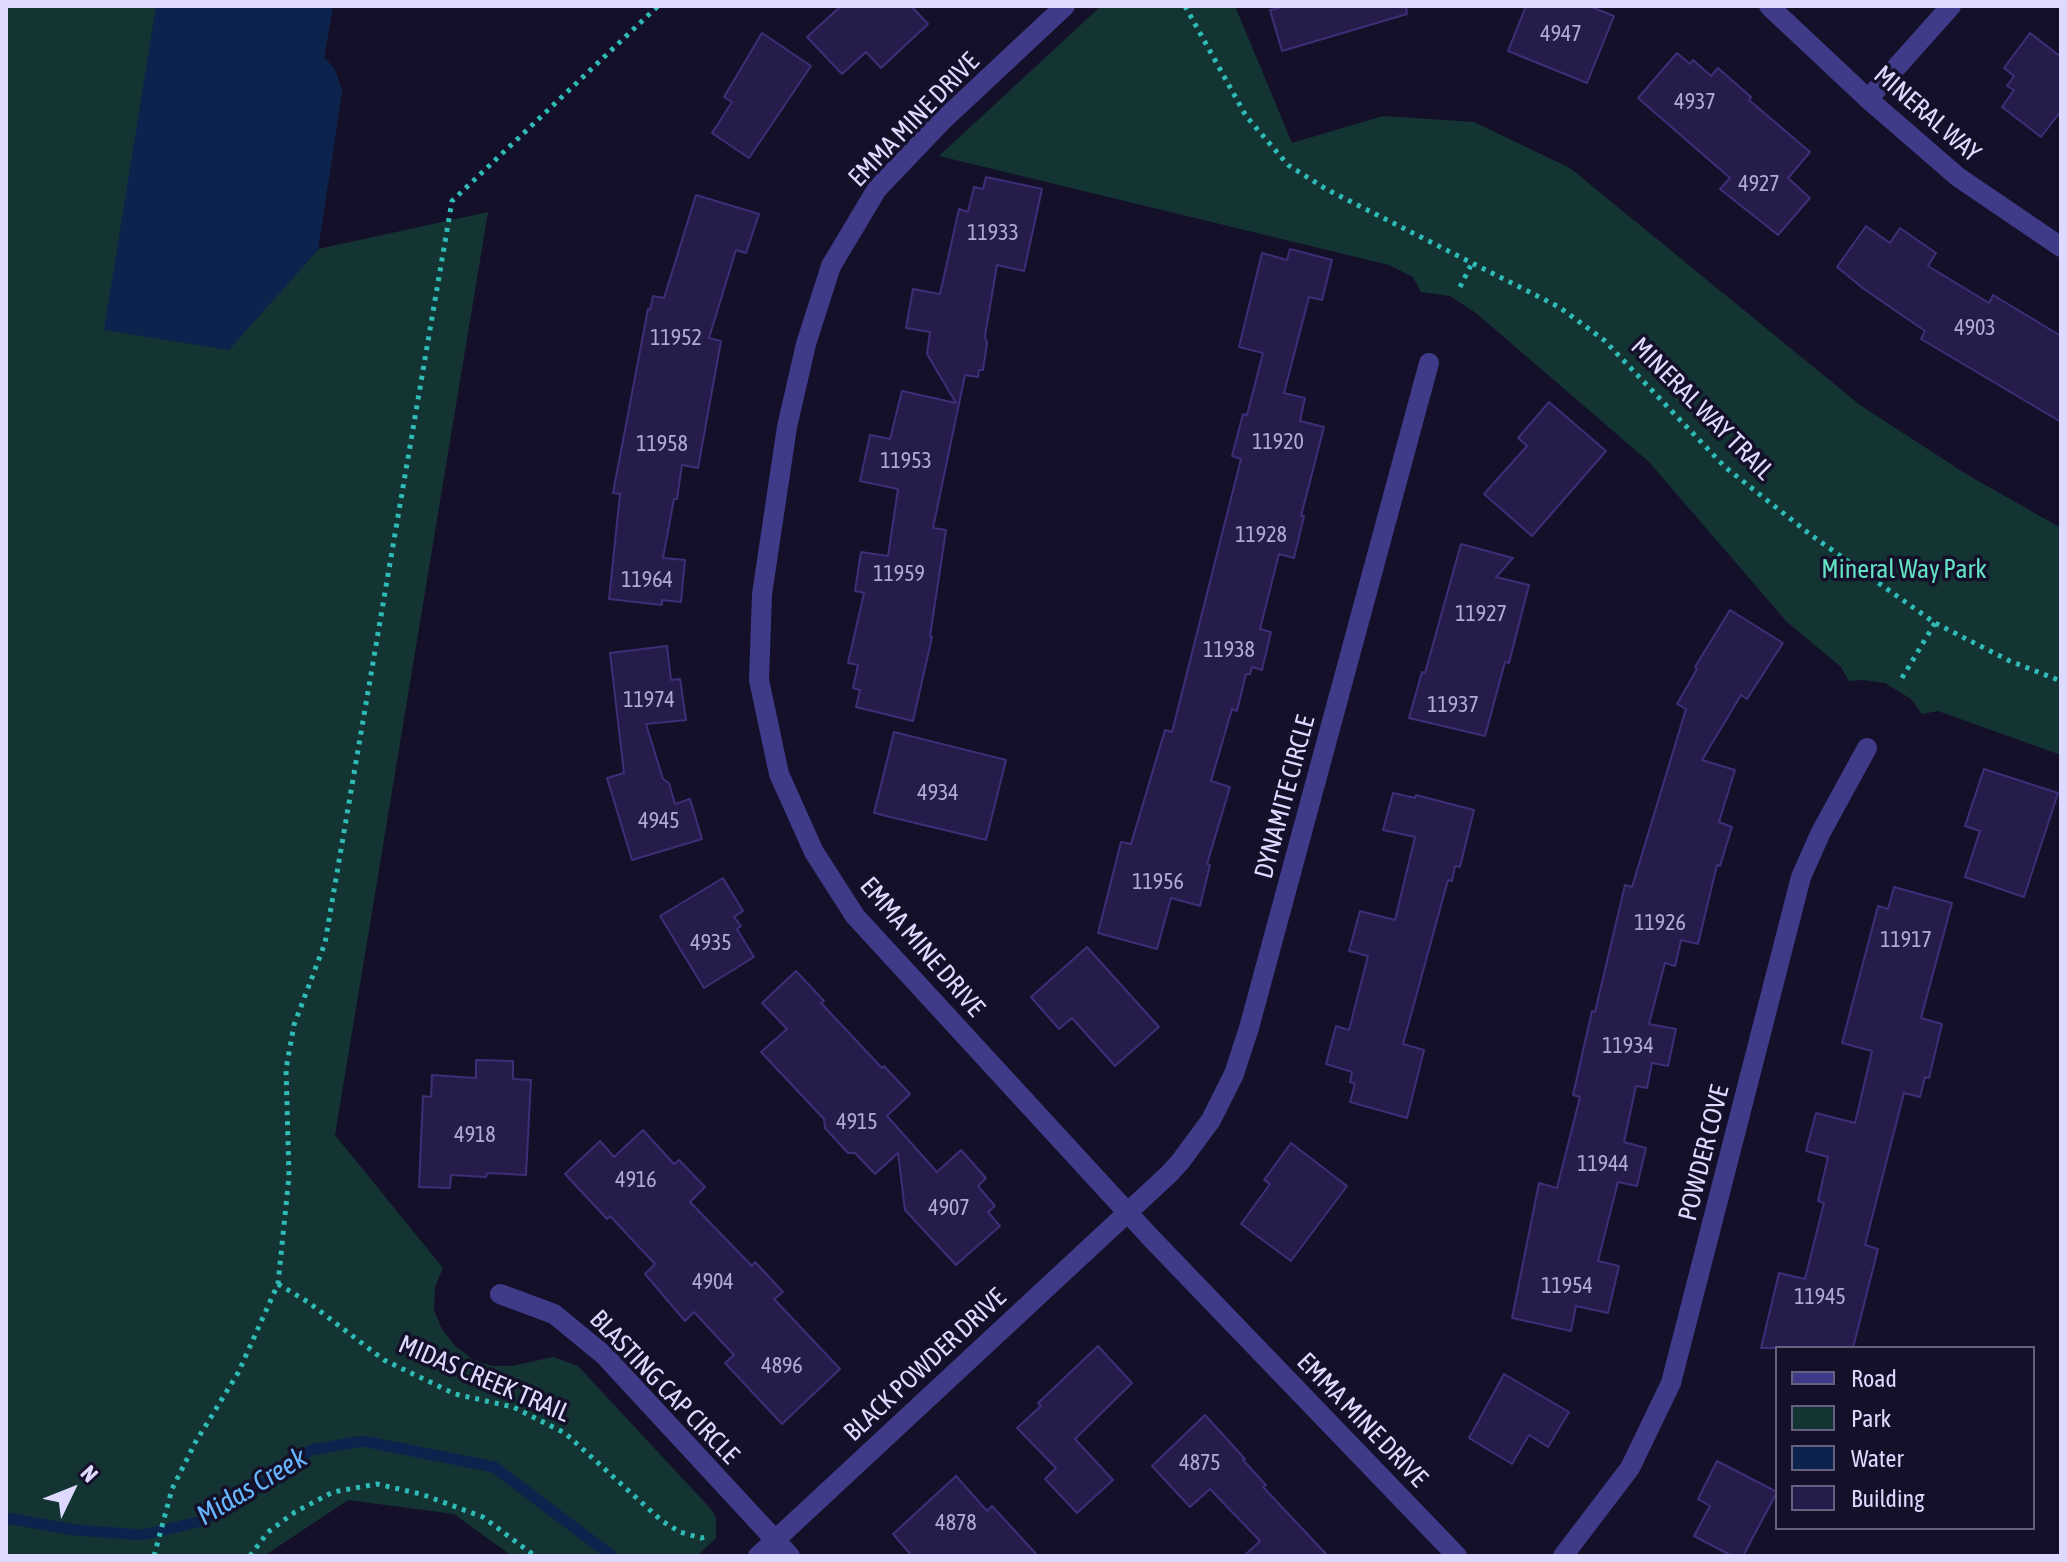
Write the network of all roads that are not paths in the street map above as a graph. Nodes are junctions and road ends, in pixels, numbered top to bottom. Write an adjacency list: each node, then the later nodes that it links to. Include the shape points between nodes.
1 (1065, 6): 8 (street, EMMA MINE DRIVE, via 877,189 831,266 787,427 762,594 759,680 779,774 814,852 855,916)
2 (1769, 6): 4 (street, MINERAL WAY)
3 (1951, 6): 4 (street)
4 (1868, 99): 5 (street, MINERAL WAY, via 1958,177)
5 (2061, 247)
6 (1429, 363): 8 (street, DYNAMITE CIRCLE, via 1234,1074 1211,1120 1180,1162)
7 (1867, 748): 14 (street, POWDER COVE, via 1801,877 1671,1383 1630,1468)
8 (1127, 1213): 10 (street, BLACK POWDER DRIVE); 13 (street, EMMA MINE DRIVE)
9 (500, 1294): 10 (street, BLASTING CAP CIRCLE, via 554,1314 604,1355)
10 (775, 1540): 11 (street, BLACK POWDER DRIVE); 12 (street, BLASTING CAP CIRCLE)
11 (758, 1556)
12 (790, 1556)
13 (1457, 1556)
14 (1563, 1556)

